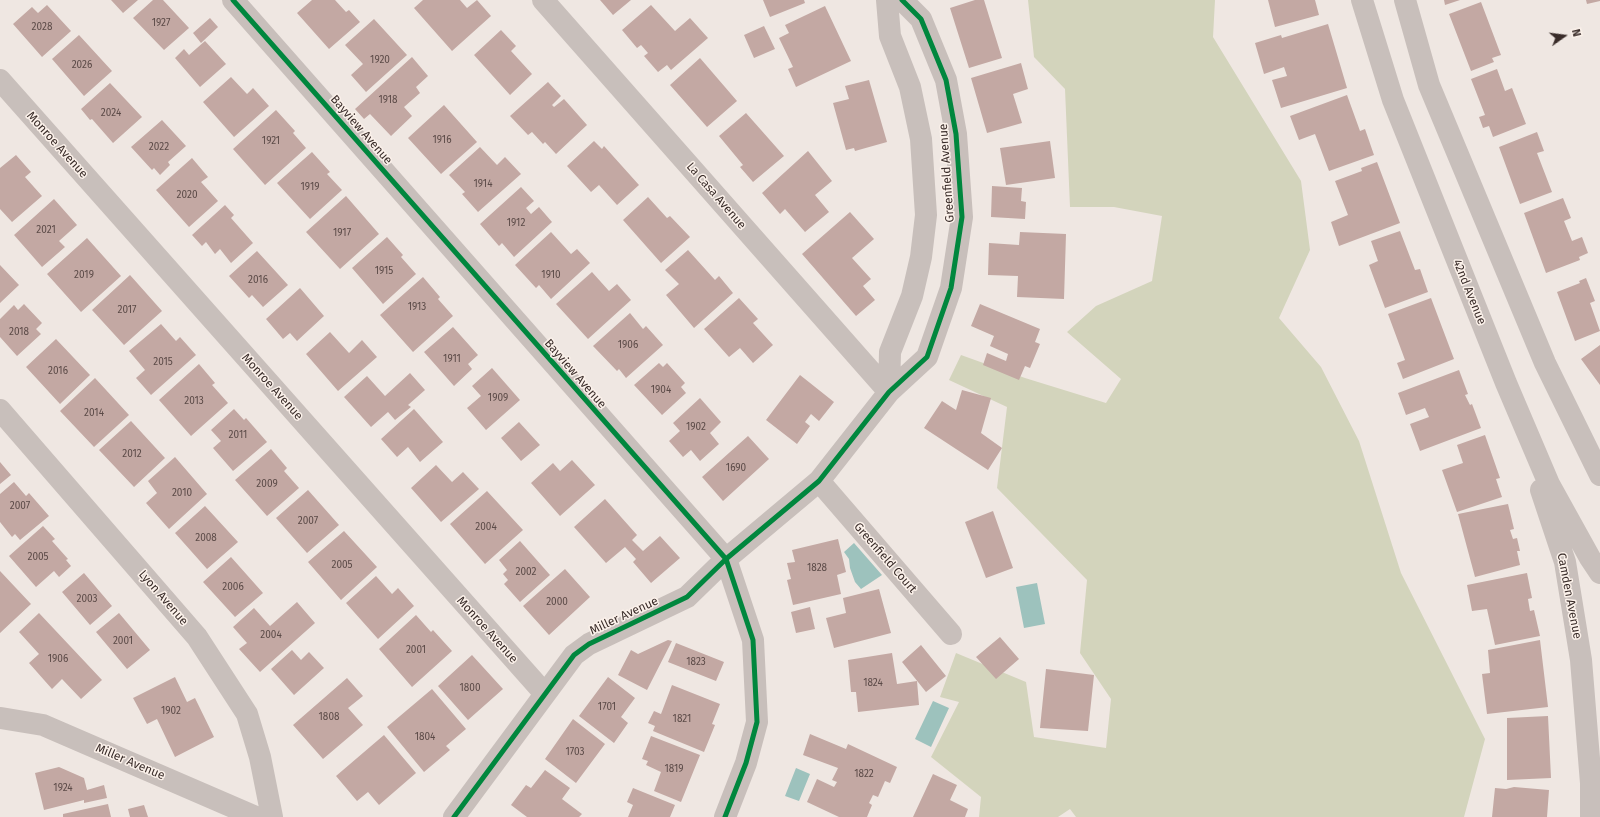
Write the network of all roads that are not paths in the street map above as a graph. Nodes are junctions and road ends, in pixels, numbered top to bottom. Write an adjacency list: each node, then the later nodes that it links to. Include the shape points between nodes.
1 (233, 0): 13 (street, Bayview Avenue)
2 (543, 0): 9 (street, La Casa Avenue)
3 (887, 0): 9 (street, Greenfield Avenue, via 890,36 910,87 921,139 926,215 921,257 912,296 890,352)
4 (902, 0): 9 (street, Greenfield Avenue, via 921,19 946,80 956,134 962,217 951,288 927,357)
5 (1362, 0): 8 (street, 42nd Avenue, via 1393,100)
6 (1405, 0): 11 (street, via 1429,85 1545,363)
7 (0, 80): 16 (street, Monroe Avenue)
8 (1506, 383): 14 (street, 42nd Avenue, via 1549,484); 23 (street, Camden Avenue, via 1565,562 1581,660 1591,783)
9 (889, 392): 12 (street, Greenfield Avenue)
10 (0, 410): 20 (street, Lyon Avenue, via 197,637 247,714 260,757)
11 (1600, 475)
12 (819, 481): 13 (street, Miller Avenue); 15 (street, Greenfield Court)
13 (726, 559): 16 (street, Miller Avenue, via 687,597 588,644 574,655); 22 (street, Bayview Avenue, via 753,640 757,722 746,763)
14 (1600, 573)
15 (951, 634)
16 (545, 694): 21 (street, Miller Avenue)
17 (0, 718): 18 (street); 19 (street, Miller Avenue, via 43,725)
18 (0, 723)
19 (256, 817)
20 (272, 817)
21 (454, 817)
22 (725, 817)
23 (1590, 817)

